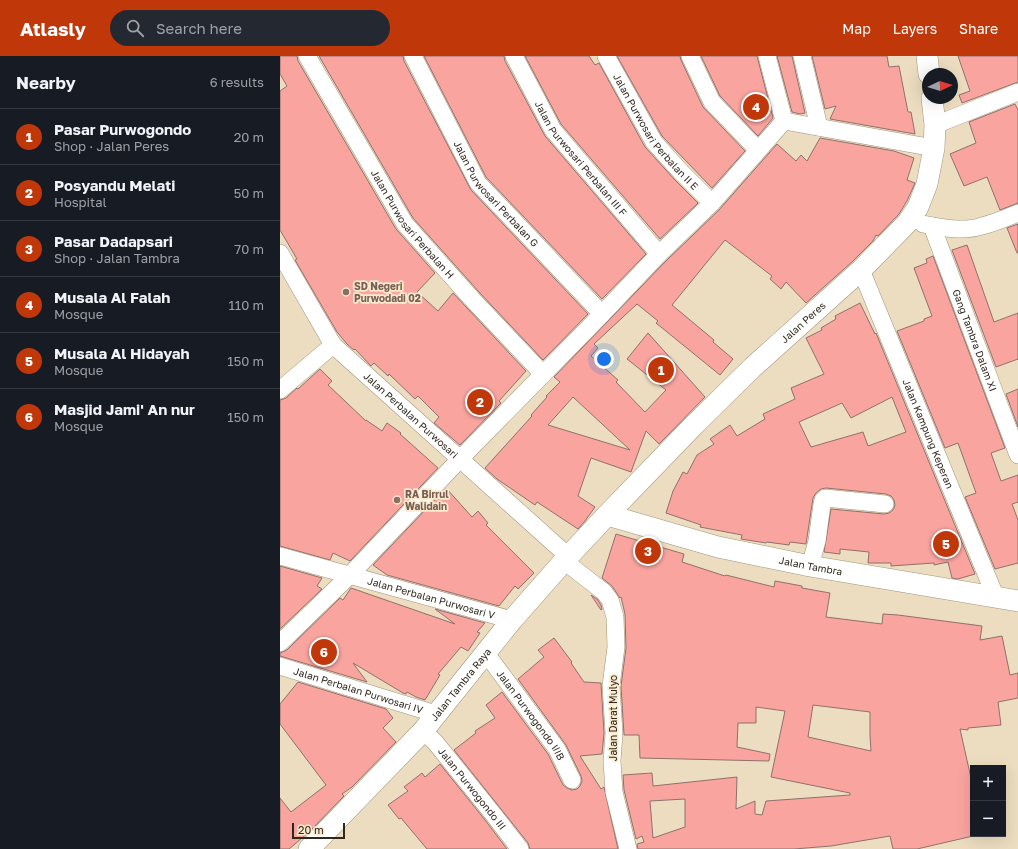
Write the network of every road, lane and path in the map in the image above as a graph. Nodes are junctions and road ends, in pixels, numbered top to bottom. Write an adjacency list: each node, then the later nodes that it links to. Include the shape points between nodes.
1 (307, 56): 26 (street, Jalan Purwosari Perbalan H, via 405,224)
2 (413, 56): 24 (street, Jalan Purwosari Perbalan G, via 478,183)
3 (514, 56): 22 (street, Jalan Purwosari Perbalan III F, via 553,130)
4 (606, 56): 17 (street, Jalan Purwosari Perbalan II E, via 654,142)
5 (690, 56): 16 (street, via 712,102)
6 (767, 56): 12 (street)
7 (802, 56): 14 (street)
8 (927, 56): 9 (street)
9 (928, 68)
10 (1018, 92): 13 (street)
11 (933, 104): 13 (street, Jalan Peres)
12 (784, 121): 14 (street); 16 (street, Jalan Perbalan Purwosari V)
13 (935, 126): 15 (street, Jalan Peres)
14 (819, 127): 15 (street)
15 (934, 148): 19 (street, Jalan Peres, via 927,184 918,207)
16 (758, 150): 17 (street, Jalan Perbalan Purwosari V)
17 (712, 203): 22 (street, Jalan Perbalan Purwosari V)
18 (1018, 213): 20 (street, via 981,227)
19 (908, 222): 20 (street); 23 (street, Jalan Peres)
20 (932, 226): 28 (street, Gang Tambra Dalam XI)
21 (280, 253): 25 (street, Jalan Perbalan Purwosari)
22 (659, 254): 24 (street, Jalan Perbalan Purwosari V)
23 (861, 270): 31 (street, Jalan Peres, via 753,367); 36 (street, Jalan Kampung Keperan)
24 (602, 314): 26 (street, Jalan Perbalan Purwosari V)
25 (333, 345): 27 (street); 29 (street, Jalan Perbalan Purwosari)
26 (544, 374): 29 (street, Jalan Perbalan Purwosari V)
27 (280, 390)
28 (1018, 455)
29 (460, 460): 33 (street, Jalan Perbalan Purwosari); 35 (street, Jalan Perbalan Purwosari V)
30 (885, 504): 34 (street, via 824,499)
31 (607, 515): 33 (street, Jalan Tambra Raya); 34 (street, Jalan Tambra, via 718,547)
32 (280, 556): 35 (street, Jalan Perbalan Purwosari V)
33 (566, 558): 38 (street, Jalan Tambra Raya); 47 (street, Jalan Darat Mulyo, via 604,592 610,600 615,617 616,647 611,697 614,733 612,761 614,792)
34 (810, 566): 36 (street, Jalan Tambra)
35 (350, 575): 38 (street, Jalan Perbalan Purwosari V); 39 (street, Jalan Perbalan Purwosari V)
36 (996, 598): 37 (street, Jalan Tambra)
37 (1018, 602)
38 (512, 620): 40 (street, Jalan Tambra Raya)
39 (280, 643)
40 (485, 652): 42 (street, Jalan Tambra Raya); 44 (street, Jalan Purwogondo IIIB, via 557,749)
41 (280, 666): 42 (street, Jalan Perbalan Purwosari IV)
42 (436, 714): 43 (street, Jalan Tambra Raya)
43 (423, 730): 45 (street, Jalan Tambra Raya); 46 (street, Jalan Purwogondo III)
44 (572, 780)
45 (309, 849)
46 (520, 849)
47 (628, 849)

